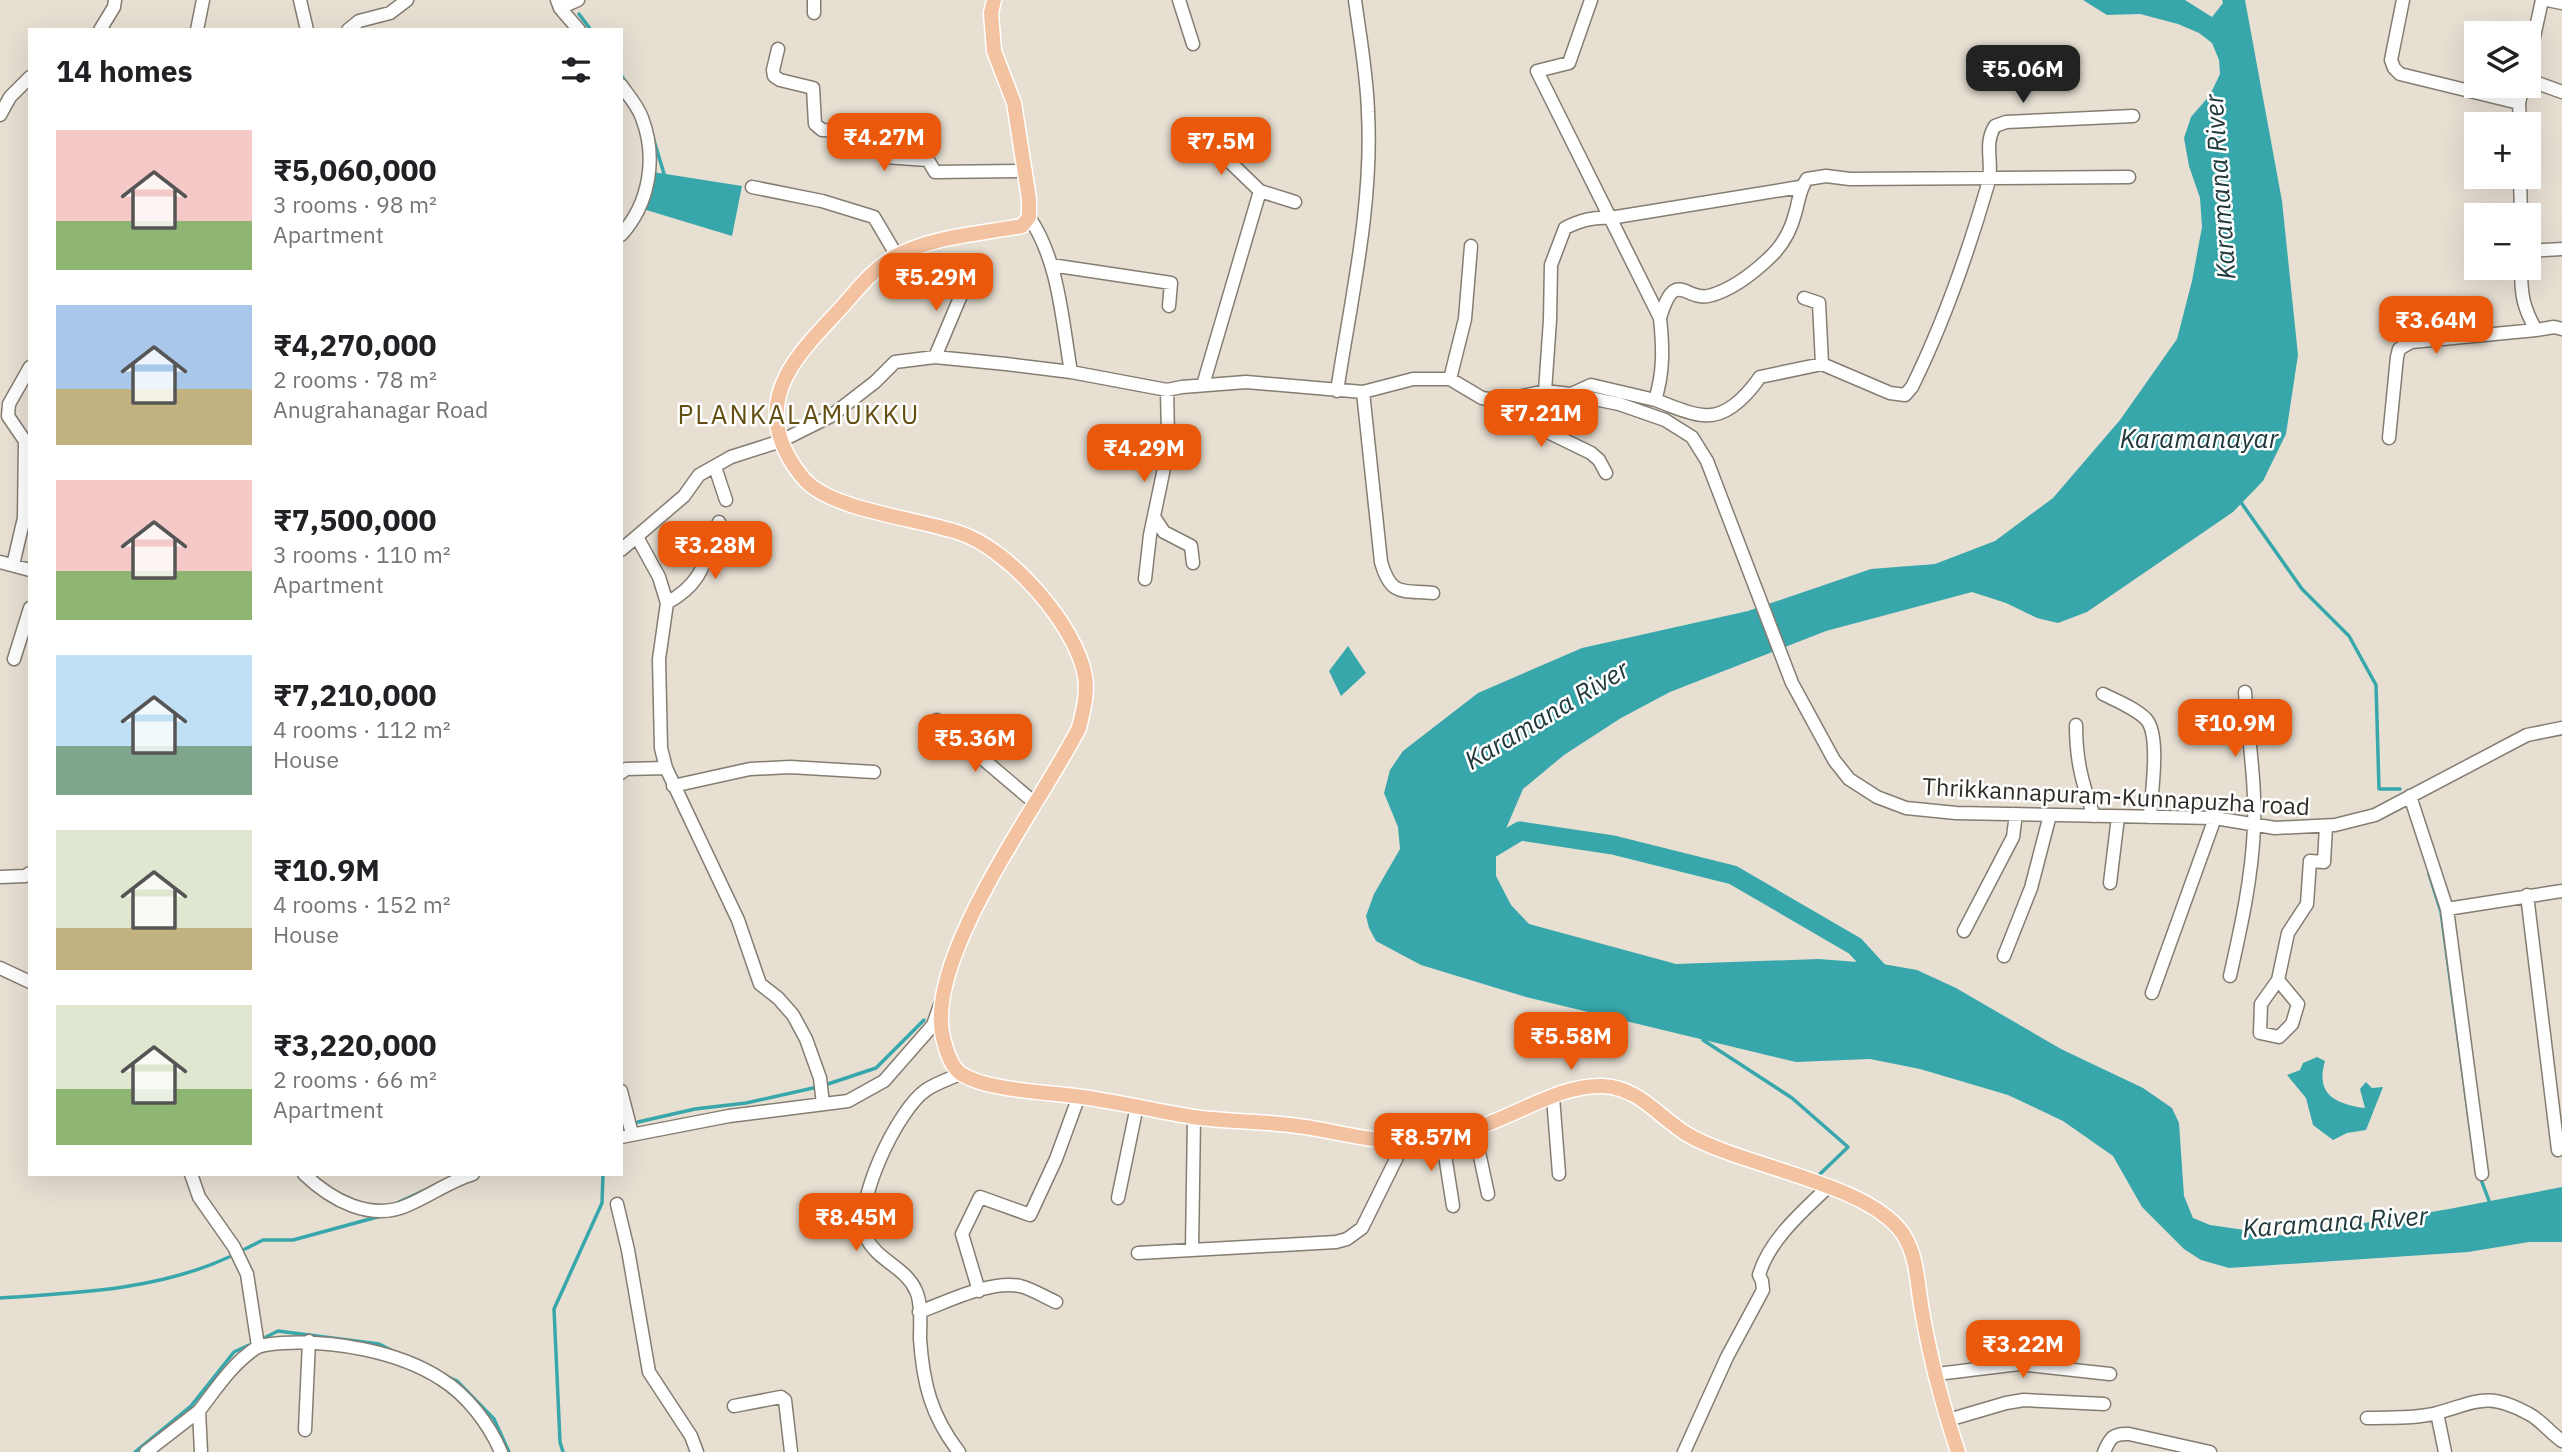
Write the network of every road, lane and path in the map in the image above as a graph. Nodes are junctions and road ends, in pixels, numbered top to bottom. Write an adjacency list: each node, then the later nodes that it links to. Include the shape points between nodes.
1 (114, 0): 15 (street)
2 (203, 0): 16 (street)
3 (300, 0): 17 (street)
4 (407, 0): 18 (street, via 390,13)
5 (578, 0): 13 (street)
6 (995, 0): 32 (main road, via 993,51 1014,103)
7 (1179, 0): 20 (street)
8 (1355, 0): 61 (street, via 1368,114 1367,170)
9 (1591, 0): 40 (street, via 1569,63 1537,71)
10 (2403, 0): 27 (street, via 2391,60 2400,74)
11 (2544, 0): 12 (street); 14 (street)
12 (2562, 3)
13 (558, 4): 19 (street)
14 (2539, 21)
15 (101, 28)
16 (197, 28)
17 (307, 28)
18 (351, 28)
19 (577, 28)
20 (1193, 44)
21 (778, 48): 32 (street, via 774,76 813,88 815,124 822,130 877,132 883,138 885,157 928,160 935,172)
22 (28, 79): 29 (street)
23 (2541, 84): 25 (street)
24 (623, 88): 41 (street, via 641,116 649,149 644,199)
25 (2562, 92)
26 (2520, 98): 27 (street)
27 (2519, 103): 28 (street)
28 (2519, 112)
29 (0, 115)
30 (2133, 116): 34 (street, via 1995,126 1988,142)
31 (1206, 139): 37 (street)
32 (1025, 171): 39 (main road)
33 (2129, 177): 34 (street)
34 (1990, 180): 36 (street, via 1816,176); 55 (street, via 1950,303 1905,395)
35 (752, 187): 45 (street, via 874,217)
36 (1800, 187): 40 (street); 51 (street, via 1790,230 1765,262 1713,295 1674,291)
37 (1260, 191): 38 (street); 59 (street)
38 (1295, 202)
39 (1029, 217): 45 (main road, via 1023,226 945,239); 46 (street, via 1043,237)
40 (1610, 218): 51 (street); 62 (street, via 1580,221 1565,228 1558,242 1551,265)
41 (623, 233)
42 (1471, 246): 58 (street, via 1465,319)
43 (2562, 249): 44 (street)
44 (2541, 250)
45 (897, 256): 68 (main road, via 860,287 802,350 776,403 775,423)
46 (1051, 265): 50 (street, via 1171,283); 57 (street)
47 (2522, 280): 53 (street, via 2524,309)
48 (967, 281): 54 (street)
49 (1804, 298): 55 (street, via 1819,303)
50 (1169, 306)
51 (1660, 318): 65 (street, via 1661,380)
52 (2562, 329): 53 (street)
53 (2536, 330): 67 (street, via 2404,344 2397,357)
54 (935, 357): 57 (street); 68 (street, via 895,362 831,416)
55 (1822, 364): 65 (street, via 1760,377 1748,394 1721,413 1704,416)
56 (28, 371): 78 (street, via 9,404 8,416 25,441 24,518)
57 (1070, 372): 60 (street)
58 (1450, 379): 63 (street, via 1413,379); 66 (street, via 1482,398)
59 (1203, 385): 60 (street); 61 (street, via 1246,382)
60 (1167, 390): 72 (street, via 1168,437)
61 (1337, 391): 63 (street)
62 (1545, 391): 64 (street); 66 (street)
63 (1363, 392): 81 (street, via 1386,581 1396,590)
64 (1570, 394): 65 (street, via 1591,385); 96 (street, Thrikkannapuram-Kunnapuzha road, via 1665,420 1692,437 1707,461 1791,683 1834,761 1849,779 1906,808)
65 (1655, 400)
66 (1500, 401): 70 (street, via 1523,420 1591,453)
67 (2389, 438)
68 (781, 441): 69 (street); 95 (main road, via 809,484 829,496 981,543 1025,579 1066,632 1078,653 1086,699 1079,729)
69 (715, 467): 71 (street); 74 (street, via 699,475 684,496)
70 (1606, 473)
71 (726, 500)
72 (1154, 517): 77 (street, via 1164,532 1191,546); 80 (street)
73 (719, 522): 82 (street, via 705,566 685,593)
74 (637, 537): 75 (street); 82 (street)
75 (623, 548)
76 (0, 562): 78 (street)
77 (1193, 563)
78 (13, 565): 79 (street)
79 (28, 569)
80 (1145, 579)
81 (1433, 593)
82 (667, 603): 90 (street, via 659,659 661,748)
83 (28, 614): 84 (street)
84 (14, 659)
85 (2245, 692): 102 (street)
86 (2103, 694): 100 (street, via 2136,712 2151,728)
87 (936, 720): 95 (street)
88 (2076, 725): 98 (street, via 2076,757)
89 (2562, 728): 94 (street, Thrikkannapuram-Kunnapuzha road, via 2527,735)
90 (666, 768): 91 (street); 93 (street)
91 (623, 771)
92 (874, 772): 93 (street, via 750,769)
93 (673, 786): 121 (street, via 738,920 760,984 793,1015 806,1039)
94 (2410, 796): 103 (street, Thrikkannapuram-Kunnapuzha road, via 2375,815); 109 (street)
95 (1036, 804): 117 (main road, via 968,921)
96 (2016, 814): 97 (street, Thrikkannapuram-Kunnapuzha road); 110 (street, via 2013,837)
97 (2050, 815): 98 (street, Thrikkannapuram-Kunnapuzha road); 111 (street, via 2031,888)
98 (2094, 816): 99 (street, Thrikkannapuram-Kunnapuzha road)
99 (2118, 817): 100 (street, Thrikkannapuram-Kunnapuzha road); 106 (street)
100 (2150, 817): 101 (street, Thrikkannapuram-Kunnapuzha road)
101 (2215, 818): 102 (street, Thrikkannapuram-Kunnapuzha road); 116 (street)
102 (2254, 826): 103 (street, Thrikkannapuram-Kunnapuzha road); 113 (street, via 2252,864)
103 (2326, 826): 114 (street, via 2324,862 2310,861 2306,904 2288,933)
104 (28, 874): 105 (street)
105 (0, 877)
106 (2110, 883)
107 (2562, 891): 108 (street)
108 (2527, 895): 109 (street); 129 (street)
109 (2447, 909): 131 (street)
110 (1964, 931)
111 (2004, 956)
112 (0, 968): 115 (street)
113 (2230, 976)
114 (2278, 980)
115 (28, 981)
116 (2152, 993)
117 (942, 1000): 118 (main road, via 942,1031 949,1057); 121 (street, via 933,1025 884,1081 848,1101)
118 (960, 1074): 119 (main road, via 993,1084); 144 (street, via 925,1090 901,1119 875,1169 864,1212 865,1235 876,1253 904,1273 917,1292)
119 (1079, 1096): 123 (main road); 142 (street, via 1030,1215 980,1197 962,1234)
120 (1553, 1097): 125 (main road); 130 (street); 135 (main road, via 1588,1087 1617,1087 1636,1094 1686,1133)
121 (824, 1104): 126 (street)
122 (623, 1106): 126 (street)
123 (1137, 1106): 124 (main road); 137 (street)
124 (1194, 1117): 128 (main road); 140 (street)
125 (1474, 1129): 127 (main road); 136 (street)
126 (627, 1135)
127 (1443, 1136): 128 (main road); 139 (street)
128 (1405, 1141): 140 (street, via 1362,1228 1348,1239)
129 (2558, 1150)
130 (1559, 1174)
131 (2482, 1174)
132 (192, 1176): 146 (street, via 247,1274)
133 (306, 1176): 134 (street, via 320,1190 351,1207 386,1211 407,1206)
134 (468, 1176)
135 (1828, 1187): 147 (main road, via 1881,1211 1902,1232 1915,1261); 163 (street, via 1792,1222 1761,1266 1763,1290)
136 (1488, 1194)
137 (1118, 1198)
138 (617, 1204): 160 (street, via 649,1372 687,1428)
139 (1453, 1206)
140 (1192, 1250): 141 (street)
141 (1138, 1253)
142 (979, 1291): 143 (street, via 1020,1286); 144 (street)
143 (1056, 1302)
144 (919, 1312): 162 (street, via 922,1373 941,1429)
145 (309, 1341): 146 (street); 155 (street); 159 (street, via 378,1353 441,1379 464,1398)
146 (258, 1346): 151 (street, via 230,1371)
147 (1937, 1374): 148 (street, via 2019,1364); 154 (main road)
148 (2110, 1374)
149 (2104, 1404): 154 (street, via 2024,1400)
150 (734, 1406): 161 (street, via 785,1400)
151 (199, 1411): 157 (street); 158 (street)
152 (2437, 1413): 153 (street); 156 (street, via 2474,1401 2497,1402 2531,1415); 167 (street)
153 (2367, 1418)
154 (1948, 1420): 164 (main road)
155 (306, 1430)
156 (2562, 1441)
157 (146, 1452)
158 (201, 1452)
159 (501, 1452)
160 (697, 1452)
161 (791, 1452)
162 (959, 1452)
163 (1684, 1452)
164 (1958, 1452)
165 (2105, 1452): 166 (street, via 2109,1438 2117,1433)
166 (2210, 1452)
167 (2445, 1452)

